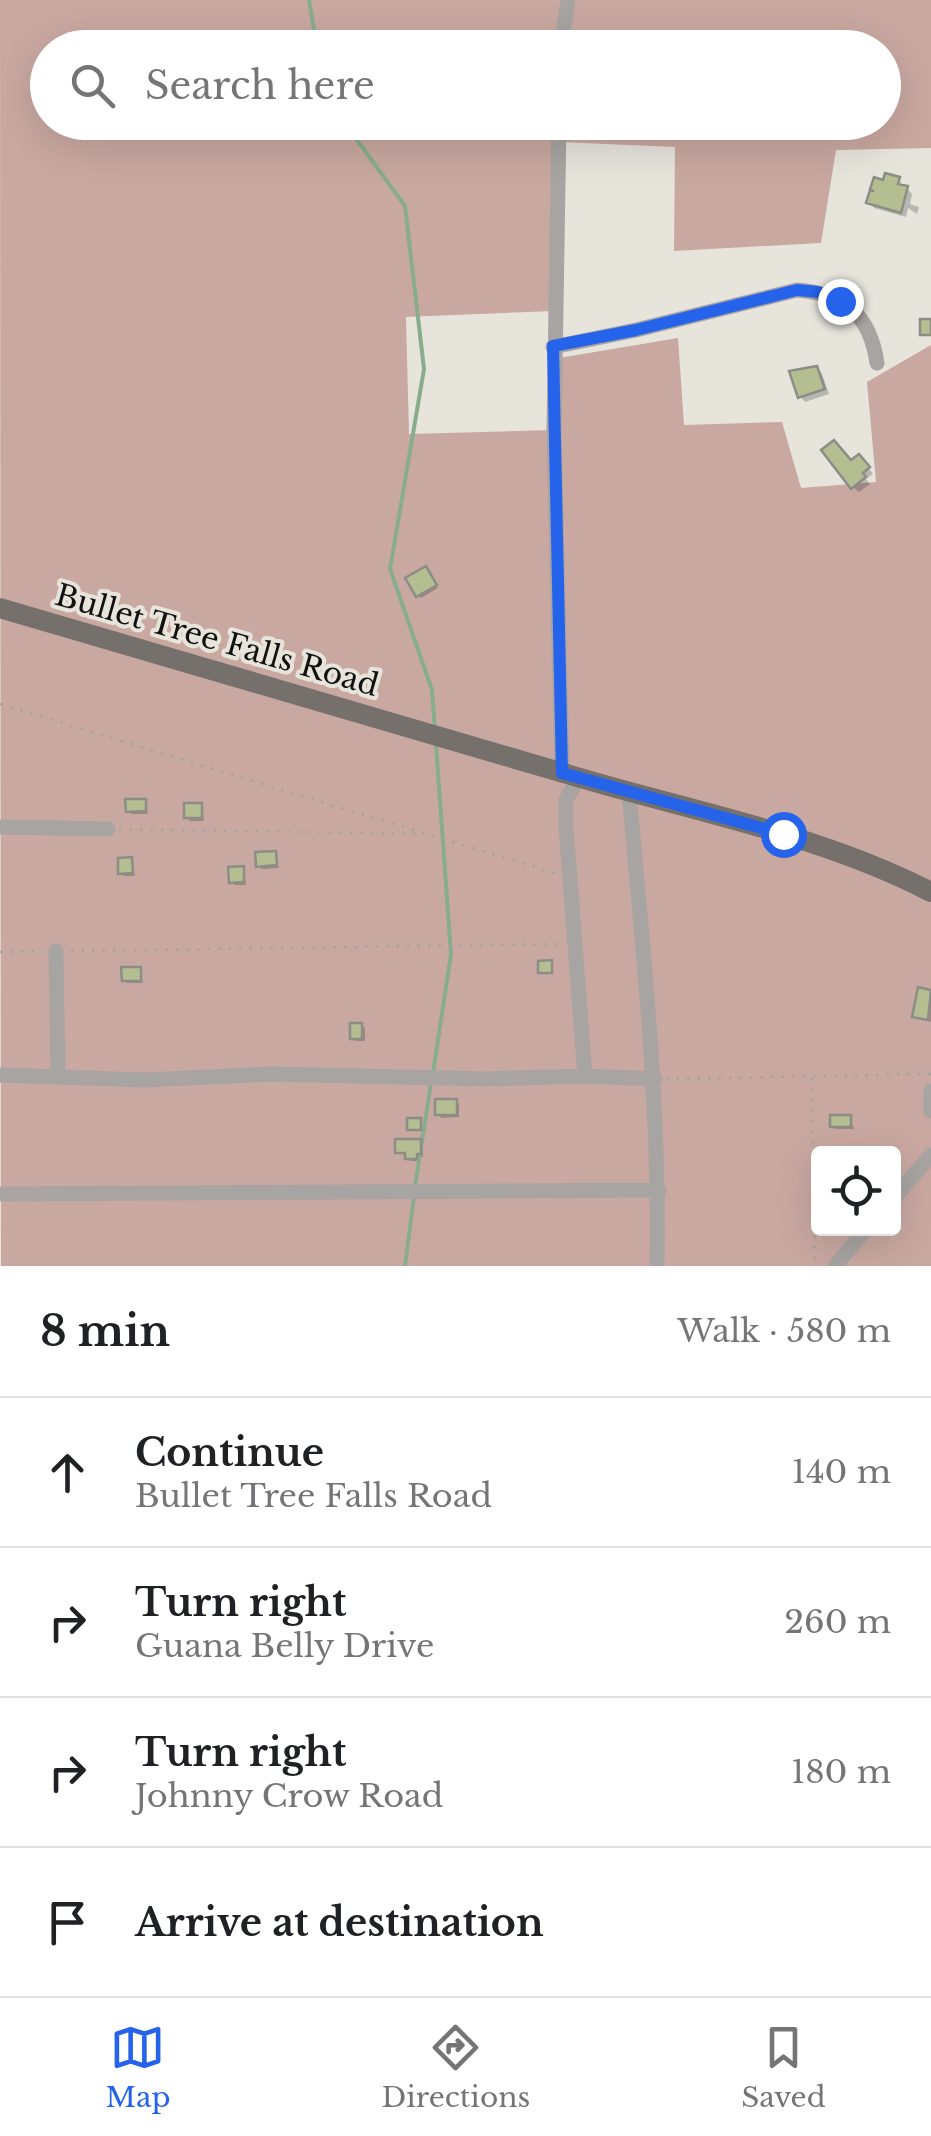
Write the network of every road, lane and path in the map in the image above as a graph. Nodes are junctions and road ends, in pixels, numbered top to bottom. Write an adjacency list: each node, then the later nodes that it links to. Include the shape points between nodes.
1 (568, 0): 2 (street)
2 (564, 30)
3 (558, 140): 4 (street)
4 (553, 346): 5 (street, via 797,290 818,292 852,310 866,324); 8 (street)
5 (876, 363)
6 (0, 608): 8 (main road, Bullet Tree Falls Road)
7 (0, 704): 12 (path)
8 (570, 776): 9 (main road, Bullet Tree Falls Road); 13 (street)
9 (628, 792): 14 (main road, Bullet Tree Falls Road, via 783,834); 23 (street)
10 (0, 827): 11 (street)
11 (108, 829): 12 (path)
12 (428, 834): 13 (path)
13 (570, 878): 15 (street)
14 (931, 892)
15 (575, 944): 16 (path); 20 (street)
16 (56, 951): 17 (path); 22 (street)
17 (0, 952)
18 (931, 1074): 21 (path)
19 (0, 1076): 22 (street)
20 (585, 1076): 22 (street); 23 (street)
21 (812, 1076): 23 (path); 32 (path)
22 (58, 1077)
23 (655, 1079): 27 (street)
24 (931, 1091): 25 (street)
25 (931, 1111)
26 (931, 1154): 28 (street)
27 (659, 1190): 29 (street); 31 (street)
28 (901, 1190)
29 (0, 1194)
30 (860, 1236): 33 (street)
31 (657, 1266)
32 (815, 1266)
33 (835, 1266)

